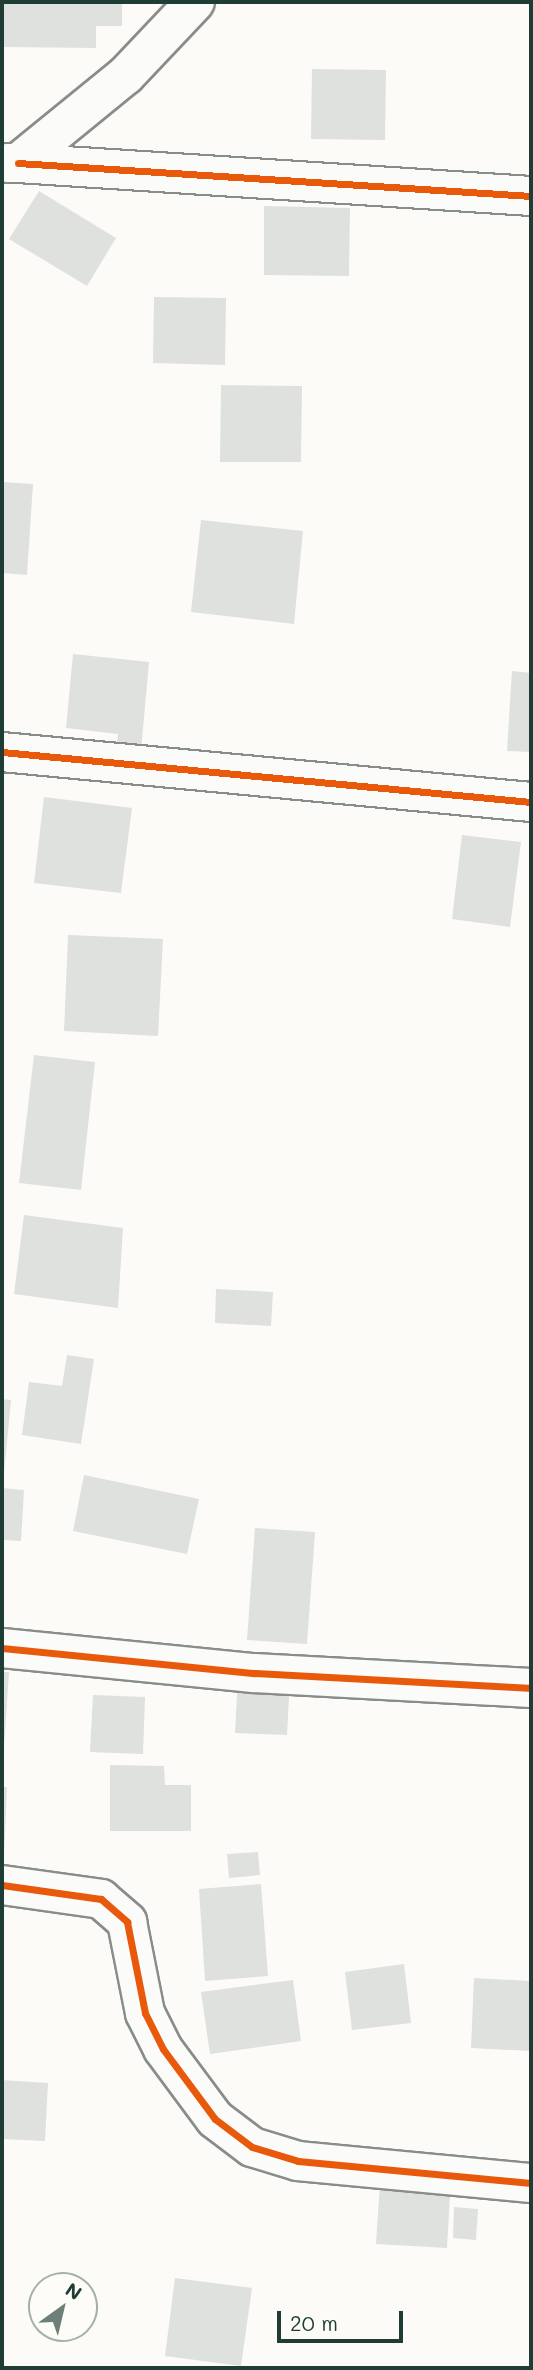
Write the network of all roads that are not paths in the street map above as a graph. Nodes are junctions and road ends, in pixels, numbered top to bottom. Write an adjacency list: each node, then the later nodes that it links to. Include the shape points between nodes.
1 (195, 2): 2 (street, via 126,75)
2 (10, 163): 3 (street)
3 (531, 196)
4 (2, 752): 5 (street)
5 (531, 802)
6 (2, 1648): 7 (street, via 254,1673)
7 (531, 1688)
8 (2, 1885): 9 (street, via 101,1899 127,1922 145,2013 163,2049 215,2119 252,2147 298,2161)
9 (531, 2183)

